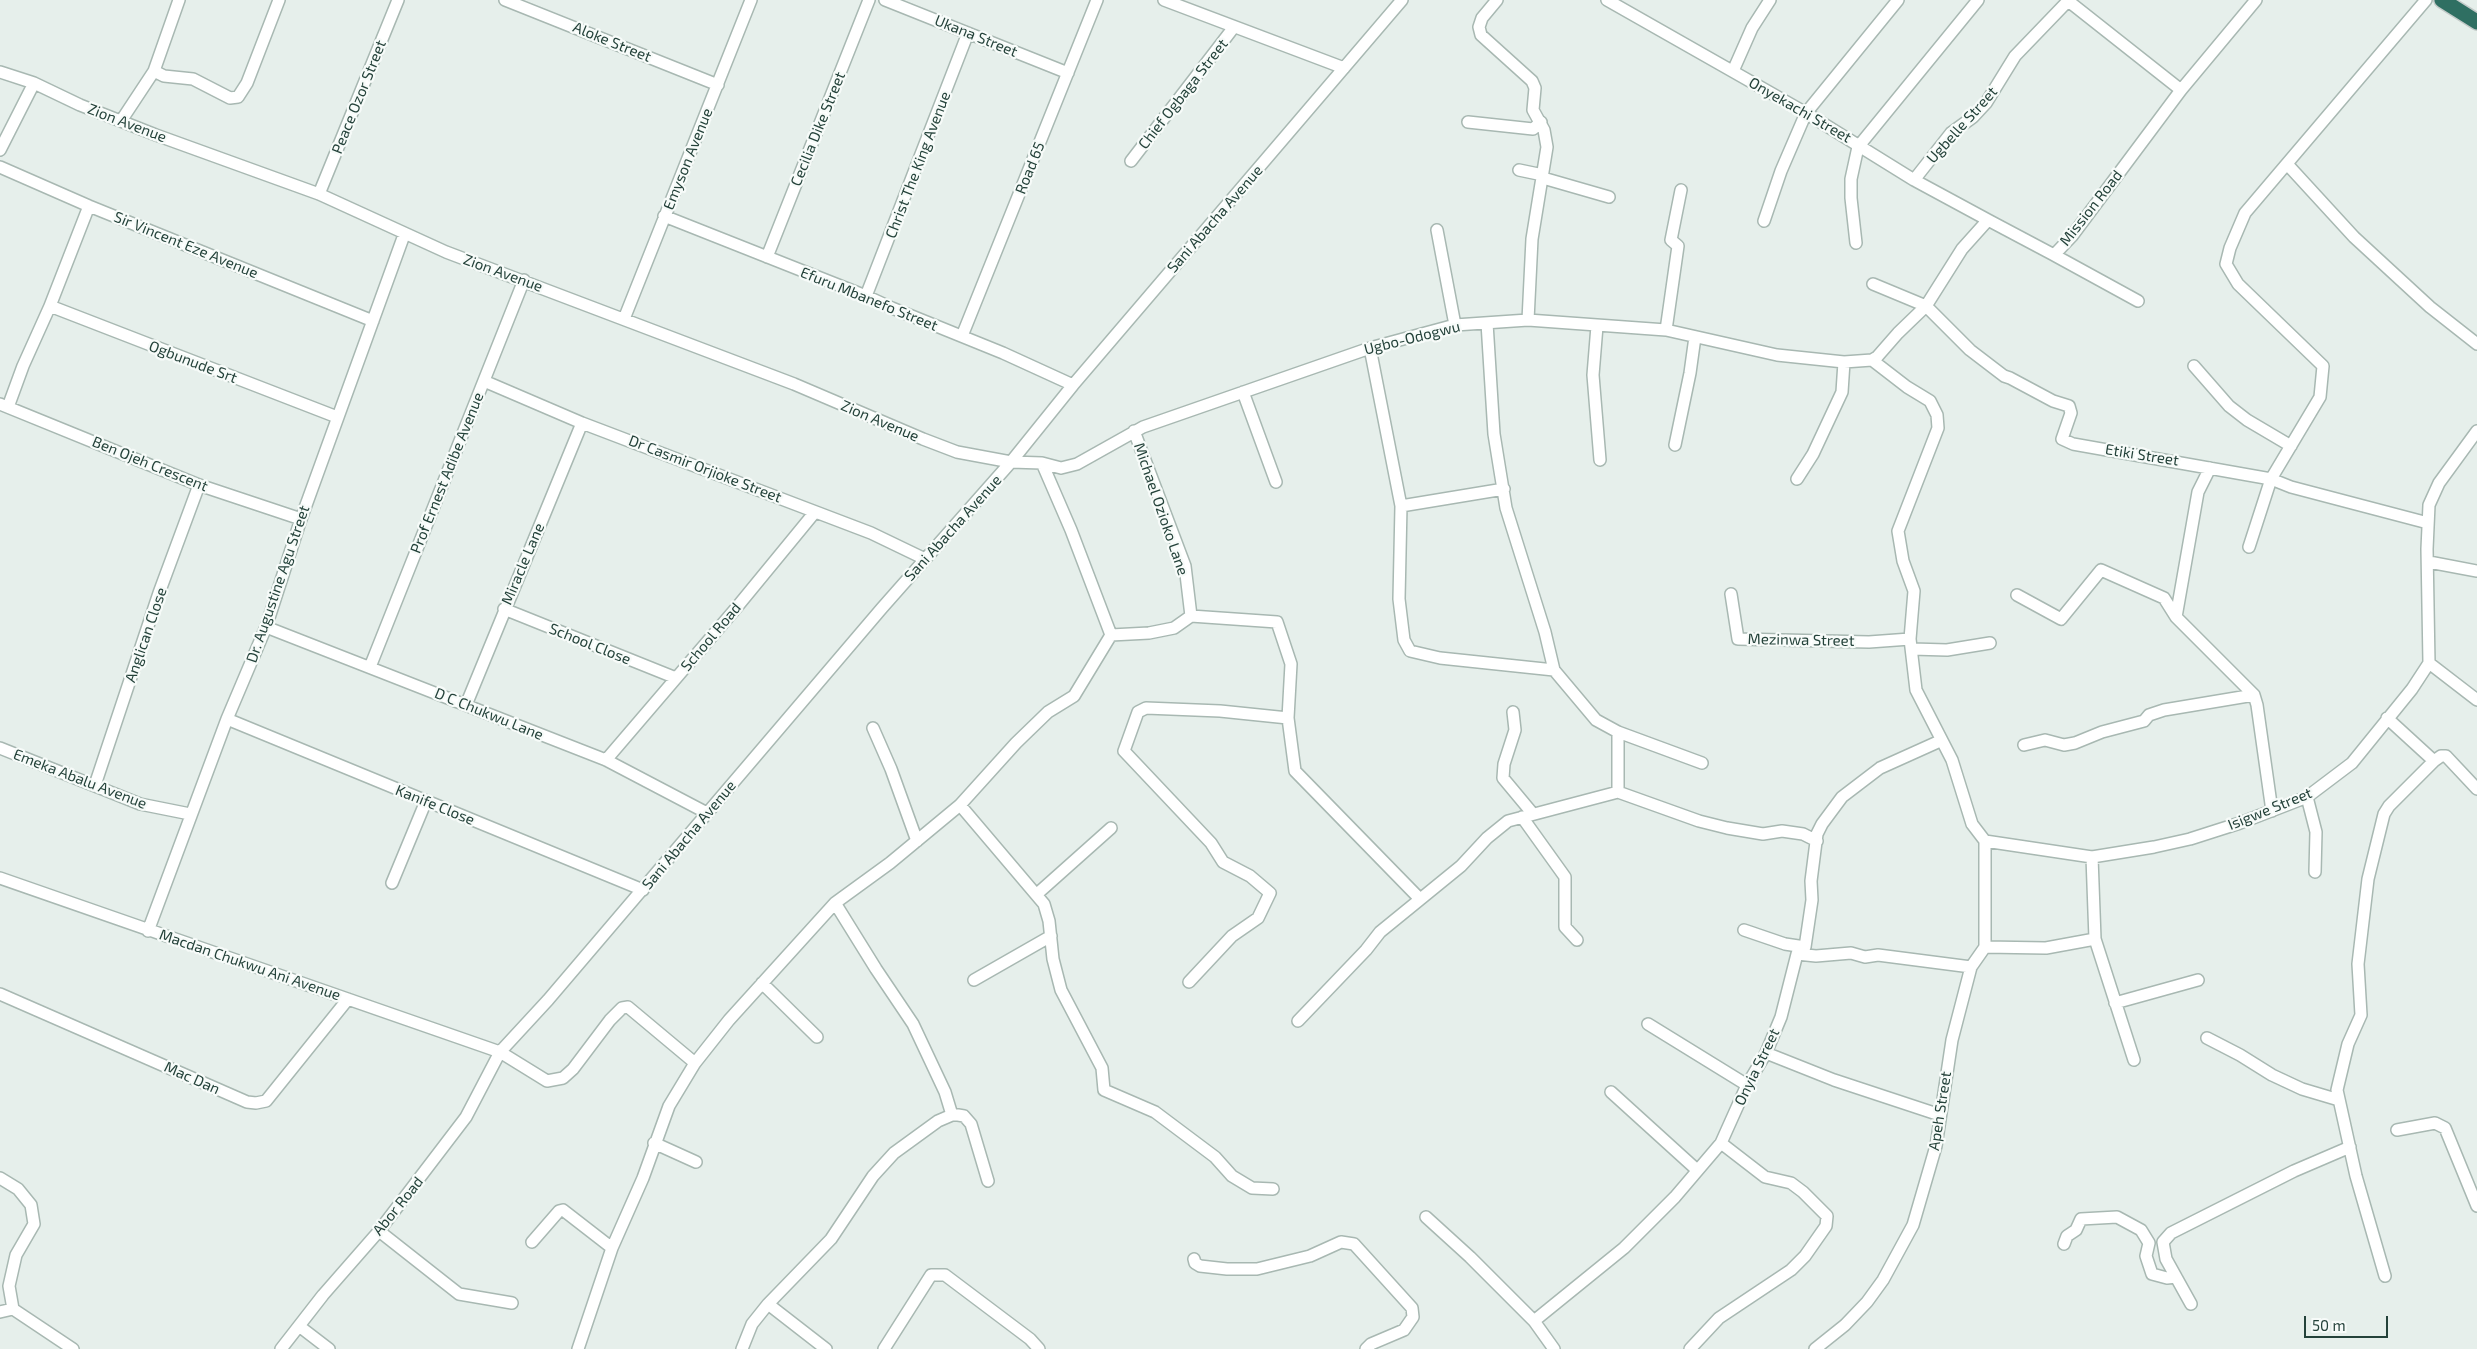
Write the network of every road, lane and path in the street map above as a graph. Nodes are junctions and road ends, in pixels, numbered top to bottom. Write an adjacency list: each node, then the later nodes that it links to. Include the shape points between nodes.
1 (179, 0): 24 (street)
2 (279, 0): 24 (street, via 247,83 238,97 230,98 193,80 164,76)
3 (398, 0): 44 (street, Peace Ozor Street)
4 (505, 0): 29 (street, Aloke Street)
5 (751, 0): 29 (street, Emyson Avenue)
6 (869, 0): 54 (street, Cecilia Dike Street)
7 (885, 0): 22 (street, Ukana Street)
8 (1097, 0): 27 (street, Road 65)
9 (1164, 0): 21 (street)
10 (1402, 0): 23 (street, Sani Abacha Avenue)
11 (1497, 0): 34 (street, via 1482,18 1481,35 1532,81 1535,88 1534,110)
12 (1770, 0): 25 (street, via 1752,28)
13 (1898, 0): 31 (street)
14 (1978, 0): 35 (street)
15 (2067, 0): 30 (street); 42 (street, Ugbelle Street, via 2015,56 1986,104 1951,133)
16 (2256, 0): 30 (street, Mission Road)
17 (2426, 0): 38 (street)
18 (2442, 0): 20 (highway)
19 (1609, 1): 25 (street, Onyekachi Street)
20 (2477, 22)
21 (1234, 27): 23 (street); 37 (street, Chief Ogbaga Street)
22 (968, 33): 27 (street, Ukana Street); 57 (street, Christ The King Avenue)
23 (1344, 68): 76 (street, Sani Abacha Avenue)
24 (154, 71): 32 (street)
25 (1733, 71): 31 (street, Onyekachi Street)
26 (0, 72): 28 (street, Zion Avenue)
27 (1068, 73): 68 (street, Road 65)
28 (34, 83): 32 (street, Zion Avenue); 36 (street)
29 (718, 85): 47 (street, Emyson Avenue)
30 (2181, 90): 53 (street, Mission Road, via 2072,236)
31 (1806, 113): 35 (street, Onyekachi Street); 49 (street, via 1780,171)
32 (121, 121): 44 (street, Zion Avenue, via 252,172)
33 (1468, 122): 34 (street, via 1533,129)
34 (1541, 122): 41 (street, via 1547,146)
35 (1860, 144): 42 (street, Onyekachi Street); 52 (street, via 1851,179)
36 (0, 150)
37 (1131, 161)
38 (2287, 164): 70 (street, via 2354,237 2430,307); 84 (street, via 2246,213 2226,264 2238,284 2322,366 2320,397)
39 (0, 167): 46 (street, Sir Vincent Eze Avenue)
40 (1519, 170): 41 (street)
41 (1543, 177): 45 (street); 62 (street, via 1532,238)
42 (1914, 180): 48 (street, Onyekachi Street)
43 (1681, 190): 67 (street, via 1671,240 1678,246)
44 (319, 194): 51 (street, Zion Avenue)
45 (1609, 197)
46 (89, 206): 59 (street); 63 (street, Sir Vincent Eze Avenue)
47 (664, 216): 54 (street, Efuru Mbanefo Street); 61 (street, Emyson Avenue)
48 (1988, 220): 53 (street, Mission Road); 60 (street, via 1962,249)
49 (1764, 221)
50 (1438, 230): 65 (street)
51 (404, 235): 55 (street, Zion Avenue); 63 (street, Dr. Augustine Agu Street)
52 (1856, 243)
53 (2054, 255): 58 (street)
54 (767, 257): 57 (street, Efuru Mbanefo Street)
55 (524, 280): 61 (street, Zion Avenue); 75 (street, Prof Ernest Adibe Avenue)
56 (1873, 284): 60 (street)
57 (866, 296): 68 (street, Efuru Mbanefo Street)
58 (2138, 301)
59 (50, 306): 78 (street); 79 (street, Ogbunude Srt)
60 (1926, 306): 72 (street, via 1877,357); 88 (street, Etiki Street, via 1970,350 2004,376 2069,406 2071,413 2062,439 2073,444)
61 (624, 318): 86 (street, Zion Avenue, via 794,384 932,443 957,452)
62 (1528, 320): 64 (street, Ugbo-Odogwu); 66 (street, Ugbo-Odogwu)
63 (374, 321): 79 (street, Dr. Augustine Agu Street)
64 (1487, 323): 65 (street, Ugbo-Odogwu); 93 (street, via 1494,434)
65 (1455, 325): 71 (street, Ugbo-Odogwu)
66 (1597, 326): 67 (street, Ugbo-Odogwu); 85 (street, via 1593,375)
67 (1666, 330): 69 (street, Ugbo-Odogwu)
68 (962, 336): 76 (street, Efuru Mbanefo Street)
69 (1695, 337): 73 (street, Ugbo-Odogwu, via 1777,355); 83 (street)
70 (2477, 344)
71 (1370, 348): 77 (street, Ugbo-Odogwu); 94 (street)
72 (1868, 361): 73 (street, Ugbo-Odogwu); 110 (street, via 1930,401 1937,415 1938,428 1898,531 1903,561 1914,592)
73 (1844, 362): 89 (street, via 1842,392 1813,454)
74 (2194, 366): 84 (street, via 2229,406)
75 (484, 381): 80 (street, Dr Casmir Orjioke Street); 112 (street, Prof Ernest Adibe Avenue)
76 (1073, 385): 86 (street, Sani Abacha Avenue)
77 (1243, 392): 81 (street, Ugbo-Odogwu); 91 (street)
78 (4, 406): 92 (street, Ben Ojeh Crescent)
79 (338, 417): 96 (street, Dr. Augustine Agu Street)
80 (582, 423): 95 (street, Dr Casmir Orjioke Street); 104 (street, Miracle Lane)
81 (1134, 431): 87 (street, Ugbo-Odogwu, via 1069,467); 105 (street, Michael Ozioko Lane, via 1185,566)
82 (2477, 431): 97 (street, via 2433,493)
83 (1675, 445)
84 (2291, 446): 90 (street)
85 (1600, 460)
86 (1011, 462): 87 (street, Ugbo-Odogwu); 99 (street, Sani Abacha Avenue)
87 (1042, 463): 108 (street)
88 (2210, 468): 90 (street, Etiki Street); 106 (street, via 2198,492)
89 (1797, 478)
90 (2271, 479): 97 (street, Etiki Street); 98 (street)
91 (1276, 482)
92 (199, 485): 96 (street, Ben Ojeh Crescent); 131 (street, Anglican Close, via 159,593)
93 (1504, 489): 94 (street); 113 (street, via 1506,508)
94 (1401, 506): 113 (street, via 1399,599 1404,640 1410,651 1440,658)
95 (815, 512): 99 (street, Dr Casmir Orjioke Street, via 871,532); 114 (street, School Road)
96 (301, 520): 107 (street, Dr. Augustine Agu Street)
97 (2428, 523): 100 (street)
98 (2249, 547)
99 (925, 559): 138 (street, Sani Abacha Avenue)
100 (2429, 562): 101 (street); 111 (street)
101 (2477, 571)
102 (1731, 594): 110 (street, Mezinwa Street, via 1738,638)
103 (2017, 595): 106 (street, via 2061,619 2101,570 2164,598)
104 (504, 609): 114 (street, School Close); 118 (street, Miracle Lane)
105 (1191, 616): 108 (street, via 1174,628); 120 (street, via 1277,622 1290,664)
106 (2176, 617): 116 (street)
107 (266, 627): 112 (street, D C Chukwu Lane); 122 (street, Dr. Augustine Agu Street)
108 (1112, 635): 136 (street, via 1074,696 1048,712)
109 (1990, 643): 110 (street, via 1947,650)
110 (1911, 644): 125 (street, via 1916,690)
111 (2430, 663): 117 (street); 121 (street, Isigwe Street)
112 (370, 667): 118 (street, D C Chukwu Lane)
113 (1554, 670): 124 (street, via 1596,720)
114 (676, 678): 128 (street, School Road)
115 (2477, 686): 117 (street)
116 (2254, 695): 126 (street, via 2164,710 2149,715 2144,721 2075,743 2064,745 2044,740); 137 (street)
117 (2473, 698)
118 (466, 705): 128 (street, D C Chukwu Lane)
119 (1513, 712): 140 (street, via 1515,730 1503,778)
120 (1288, 718): 151 (street, via 1295,771); 163 (street, via 1146,708 1138,712 1124,752 1211,843 1223,862 1250,876 1270,893 1258,918 1232,936)
121 (2387, 718): 129 (street); 134 (street, Isigwe Street, via 2352,763)
122 (227, 719): 135 (street, Kanife Close); 139 (street, Dr. Augustine Agu Street)
123 (873, 728): 142 (street)
124 (1618, 732): 130 (street); 133 (street)
125 (1940, 741): 143 (street, Onyia Street, via 1880,768 1853,787 1822,824); 144 (street, via 1952,760 1972,824)
126 (2024, 745)
127 (0, 748): 131 (street, Emeka Abalu Avenue)
128 (606, 760): 138 (street, D C Chukwu Lane)
129 (2434, 760): 132 (street, via 2446,756); 178 (street, via 2389,806 2378,833 2368,879 2358,964 2361,1015 2348,1044 2337,1090)
130 (1702, 764)
131 (95, 786): 139 (street, Emeka Abalu Avenue, via 140,804)
132 (2477, 789)
133 (1618, 792): 140 (street); 143 (street, via 1727,828 1763,834 1782,831 1802,834)
134 (2307, 797): 137 (street, Isigwe Street); 146 (street, via 2316,832)
135 (426, 801): 148 (street); 149 (street, Kanife Close)
136 (960, 805): 142 (street); 150 (street)
137 (2272, 811): 145 (street, Isigwe Street, via 2190,839)
138 (707, 813): 149 (street, Sani Abacha Avenue)
139 (190, 814): 154 (street, Dr. Augustine Agu Street)
140 (1527, 815): 151 (street, via 1497,828 1461,866); 157 (street, via 1565,877 1565,927)
141 (1112, 828): 150 (street)
142 (917, 841): 152 (street)
143 (1817, 841): 159 (street, Onyia Street, via 1811,881 1812,900)
144 (1985, 842): 145 (street, Isigwe Street); 158 (street)
145 (2092, 857): 156 (street)
146 (2315, 872)
147 (0, 878): 154 (street, Macdan Chukwu Ani Avenue)
148 (392, 883)
149 (643, 890): 172 (street, Sani Abacha Avenue)
150 (1037, 894): 155 (street, via 1044,904)
151 (1419, 898): 168 (street, via 1380,932)
152 (835, 903): 164 (street); 179 (street, via 913,1024 945,1092)
153 (1744, 930): 159 (street)
154 (148, 931): 166 (street, Macdan Chukwu Ani Avenue)
155 (1051, 936): 161 (street); 189 (street, via 1053,959 1062,990 1102,1068 1104,1090 1156,1112 1215,1157 1232,1176 1252,1188)
156 (2095, 939): 158 (street, via 2046,948); 167 (street)
157 (1577, 940)
158 (1985, 947): 160 (street, Apeh Street)
159 (1801, 950): 160 (street); 173 (street, Onyia Street, via 1781,1017)
160 (1971, 967): 180 (street, Apeh Street, via 1952,1040)
161 (974, 980)
162 (2198, 980): 167 (street)
163 (1189, 982)
164 (762, 983): 170 (street); 175 (street)
165 (0, 994): 166 (street, Mac Dan, via 247,1102 256,1103 266,1101)
166 (348, 999): 172 (street, Macdan Chukwu Ani Avenue)
167 (2115, 1003): 174 (street)
168 (1298, 1021)
169 (1648, 1024): 176 (street)
170 (817, 1037)
171 (2207, 1038): 178 (street, via 2302,1089)
172 (500, 1052): 175 (street, Macdan Chukwu Ani Avenue, via 547,1081 563,1078 610,1020 622,1008 628,1007); 192 (street, Abor Road, via 466,1117)
173 (1766, 1053): 176 (street, Onyia Street); 180 (street, via 1834,1080)
174 (2134, 1060)
175 (695, 1063): 182 (street, via 669,1106)
176 (1747, 1085): 183 (street, Onyia Street)
177 (1611, 1092): 186 (street)
178 (2340, 1100): 184 (street)
179 (952, 1115): 188 (street, via 964,1116 971,1124); 200 (street, via 894,1153 873,1176 831,1239)
180 (1940, 1115): 217 (street, Apeh Street, via 1936,1146 1913,1225 1868,1302)
181 (2397, 1130): 190 (street, via 2435,1123 2445,1128)
182 (654, 1143): 185 (street); 195 (street, via 643,1178)
183 (1721, 1143): 186 (street, Onyia Street); 216 (street, via 1765,1177 1791,1184 1803,1192 1827,1216 1826,1226 1791,1270 1719,1318)
184 (2350, 1148): 197 (street); 198 (street, via 2294,1171 2171,1233 2163,1242 2166,1259)
185 (696, 1162)
186 (1697, 1170): 204 (street, Onyia Street, via 1624,1248)
187 (0, 1178): 202 (street, via 18,1189 31,1205 34,1224 16,1255 9,1286)
188 (988, 1181)
189 (1273, 1189)
190 (2477, 1206)
191 (1426, 1217): 204 (street)
192 (379, 1231): 199 (street, via 459,1294); 205 (street, Abor Road)
193 (532, 1242): 195 (street, via 563,1210)
194 (2064, 1244): 198 (street, via 2081,1219 2117,1217 2141,1230 2149,1243 2146,1256 2152,1274)
195 (612, 1248): 209 (street)
196 (1194, 1258): 214 (street, via 1200,1266 1227,1270 1257,1269 1310,1256 1341,1242 1354,1244 1412,1308 1412,1316 1404,1330)
197 (2385, 1276)
198 (2176, 1277): 201 (street)
199 (512, 1303)
200 (768, 1304): 210 (street, via 752,1324); 211 (street)
201 (2191, 1304)
202 (14, 1309): 203 (street); 206 (street)
203 (0, 1312)
204 (1534, 1321): 215 (street)
205 (299, 1326): 207 (street, Abor Road); 208 (street)
206 (74, 1349)
207 (281, 1349)
208 (329, 1349)
209 (578, 1349)
210 (742, 1349)
211 (826, 1349)
212 (884, 1349): 213 (street, via 931,1276 945,1275 1030,1339)
213 (1038, 1349)
214 (1366, 1349)
215 (1554, 1349)
216 (1690, 1349)
217 (1816, 1349)

